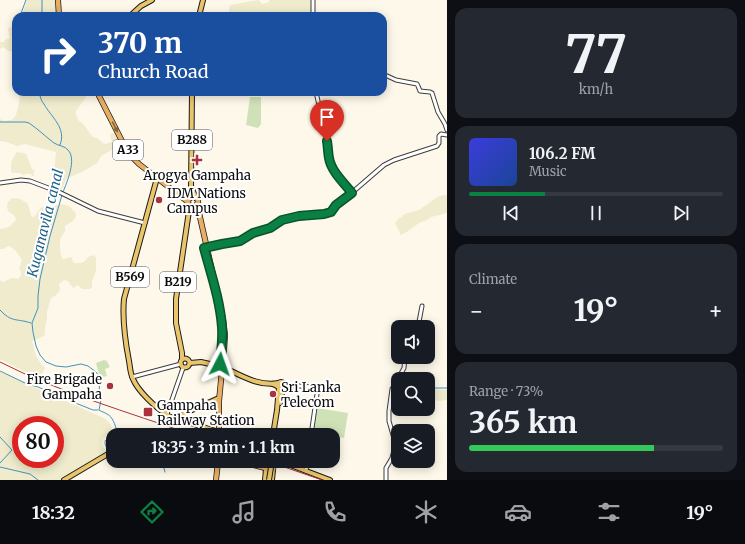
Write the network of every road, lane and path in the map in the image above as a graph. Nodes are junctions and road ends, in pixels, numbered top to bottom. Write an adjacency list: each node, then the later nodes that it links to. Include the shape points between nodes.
1 (58, 0): 5 (highway)
2 (152, 0): 6 (main road)
3 (203, 0): 7 (main road)
4 (313, 0): 8 (street)
5 (59, 12)
6 (134, 12)
7 (200, 12)
8 (313, 12)
9 (387, 76): 13 (street, via 417,84 420,91 432,93)
10 (99, 96): 15 (highway, A33, one-way to 15, via 132,157)
11 (192, 96): 17 (main road, B288)
12 (317, 96): 18 (street, via 330,164)
13 (447, 130)
14 (447, 135): 18 (street, via 440,134 436,146 384,165)
15 (157, 178): 20 (highway, A33); 21 (main road, B569)
16 (0, 183): 21 (street, via 30,181 98,211)
17 (191, 188): 19 (main road, B288); 20 (main road, B288)
18 (352, 193): 22 (street, via 331,212 282,220 240,241)
19 (196, 198): 20 (highway, via 194,197)
20 (192, 203): 22 (highway); 25 (main road, B219, via 176,299 176,323)
21 (145, 223): 29 (main road, B569, via 123,309)
22 (205, 248): 28 (highway, via 225,332)
23 (422, 306): 24 (street)
24 (419, 320)
25 (184, 359): 26 (main road); 27 (main road, via 181,361)
26 (190, 363): 27 (main road, via 188,367); 28 (main road, via 201,362)
27 (182, 366): 29 (street); 33 (street)
28 (222, 367): 30 (main road, via 257,382); 32 (highway)
29 (132, 377): 33 (main road, B569, via 154,405)
30 (281, 386): 37 (main road); 38 (street, via 313,387 317,391)
31 (391, 396): 52 (street, via 389,421 395,442 392,458 386,468)
32 (220, 398): 34 (main road); 36 (highway)
33 (167, 415): 34 (main road, B569)
34 (174, 418): 35 (main road, B569)
35 (206, 428)
36 (219, 428)
37 (275, 428)
38 (312, 428)
39 (106, 456): 48 (main road)
40 (217, 468): 49 (highway)
41 (262, 468): 45 (highway)
42 (270, 468): 50 (main road, bridge)
43 (298, 468): 47 (main road)
44 (307, 468): 47 (street)
45 (266, 469): 46 (highway); 50 (main road)
46 (273, 470): 50 (main road)
47 (306, 471): 51 (main road)
48 (64, 480)
49 (216, 480)
50 (268, 480)
51 (330, 480)
52 (386, 480)

